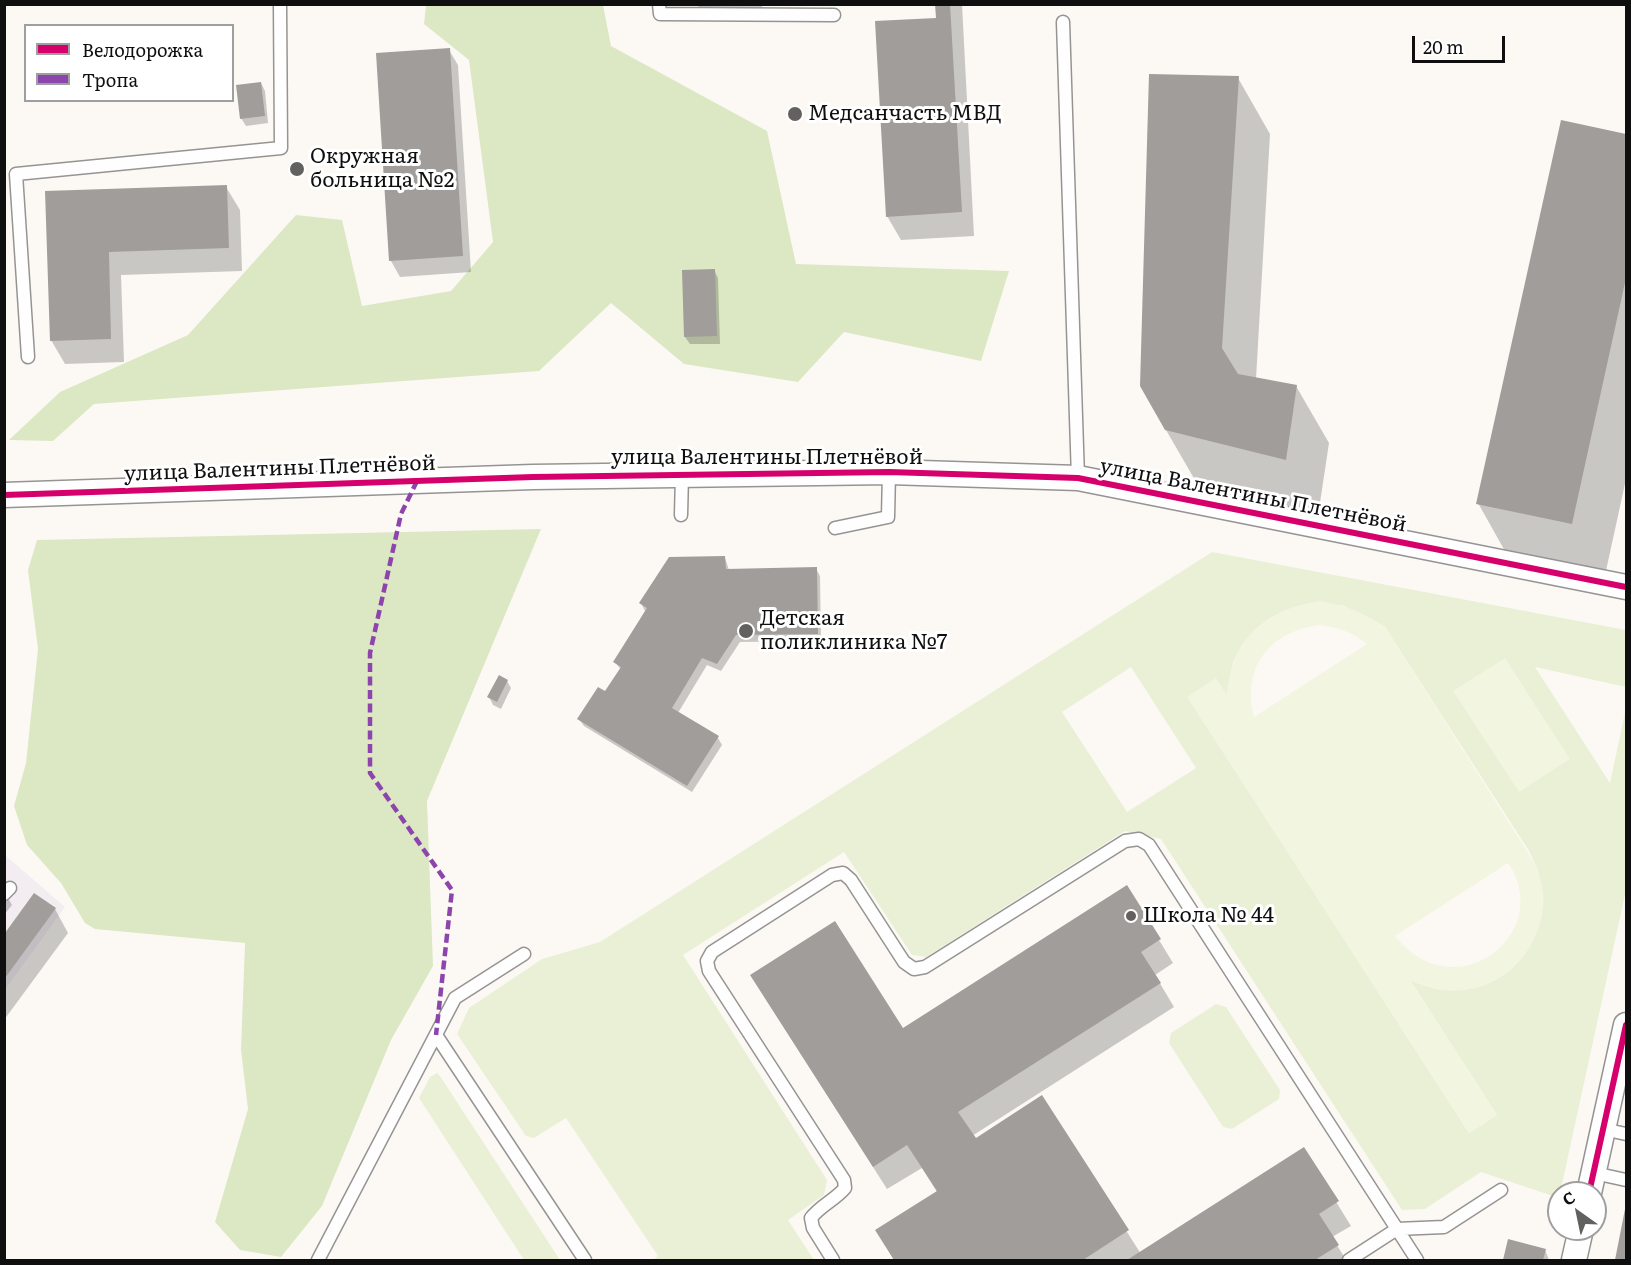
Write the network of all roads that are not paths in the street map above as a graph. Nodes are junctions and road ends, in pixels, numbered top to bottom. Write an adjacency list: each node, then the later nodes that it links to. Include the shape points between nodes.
1 (280, 4): 5 (lane, via 281,148 16,174)
2 (659, 4): 3 (lane, via 660,14)
3 (834, 15)
4 (1063, 22): 8 (lane)
5 (28, 357)
6 (889, 472): 7 (street, улица Валентины Плетнёвой); 8 (street, улица Валентины Плетнёвой); 11 (lane, via 888,517)
7 (682, 475): 9 (street, улица Валентины Плетнёвой); 10 (lane)
8 (1078, 478): 12 (street, улица Валентины Плетнёвой)
9 (4, 495)
10 (681, 515)
11 (835, 528)
12 (1626, 587)
13 (524, 954): 15 (lane, via 455,998)
14 (1626, 1025): 16 (street)
15 (436, 1035): 23 (lane); 24 (lane)
16 (1615, 1132): 18 (street)
17 (1626, 1180): 19 (lane)
18 (1592, 1181)
19 (1607, 1182)
20 (1501, 1190): 21 (lane, via 1444,1227)
21 (1397, 1229): 25 (lane, via 1149,845 1139,839 1125,841 925,967 914,969 904,962 843,873 832,875 712,952 707,961 709,970 844,1180 845,1188 812,1218 813,1228); 26 (lane); 27 (lane)
22 (1578, 1241): 28 (street)
23 (318, 1260)
24 (585, 1260)
25 (833, 1260)
26 (1349, 1260)
27 (1417, 1260)
28 (1574, 1260)

